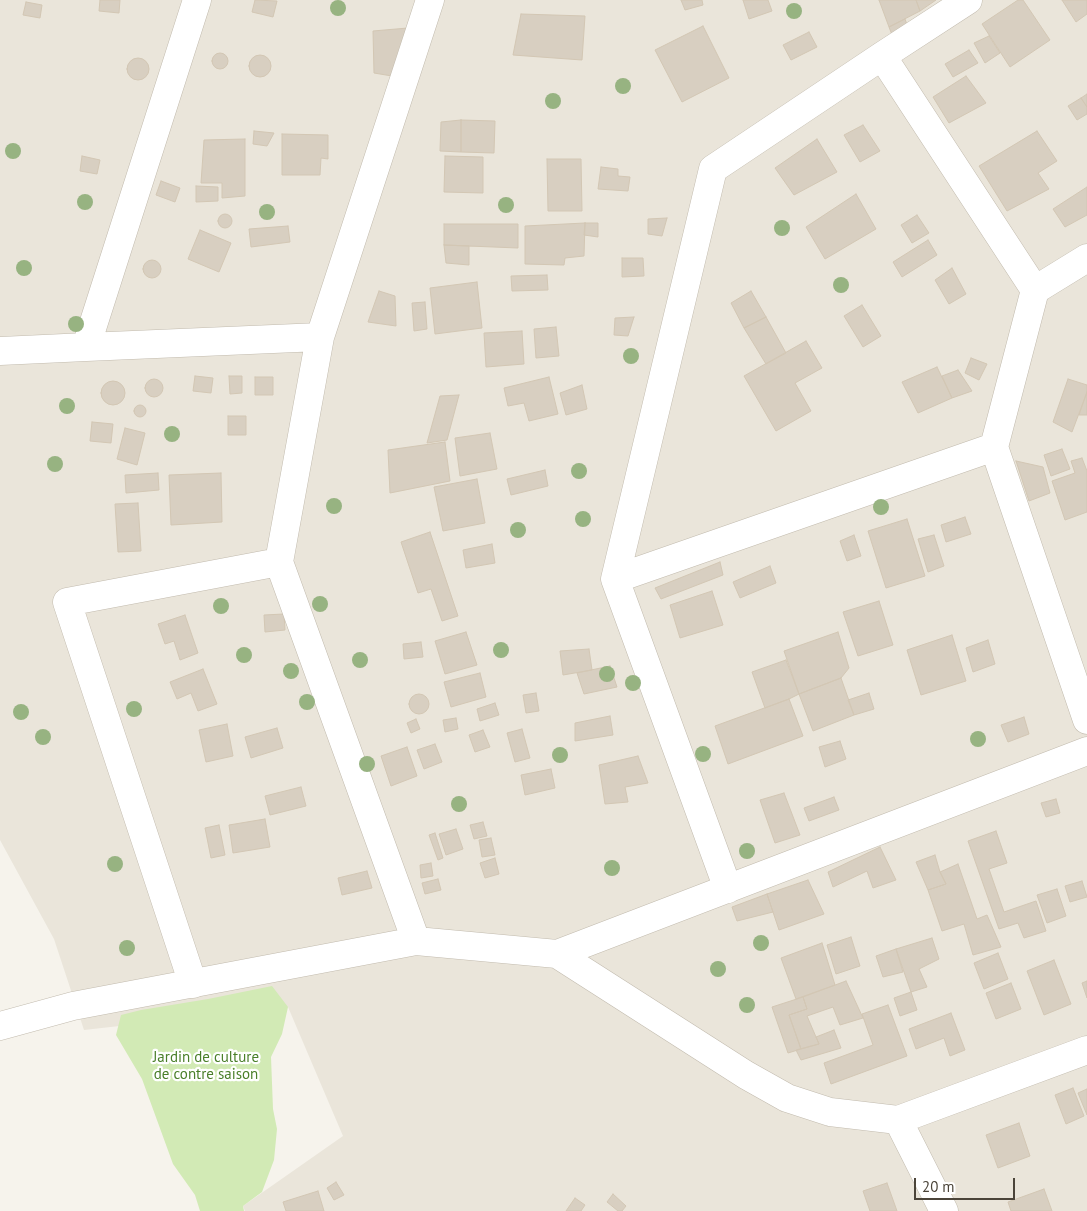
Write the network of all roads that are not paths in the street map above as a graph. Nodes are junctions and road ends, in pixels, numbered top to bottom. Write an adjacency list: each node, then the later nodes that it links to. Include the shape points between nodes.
1 (197, 0): 8 (street)
2 (430, 0): 7 (street)
3 (968, 0): 4 (street)
4 (882, 56): 6 (street); 12 (street, via 713,170)
5 (1087, 258): 6 (street)
6 (1036, 290): 10 (street)
7 (320, 337): 8 (street); 11 (street)
8 (86, 347): 9 (street)
9 (0, 351)
10 (994, 447): 12 (street); 13 (street)
11 (279, 562): 16 (street); 18 (street, via 67,602)
12 (615, 579): 15 (street)
13 (1087, 720)
14 (1087, 751): 15 (street)
15 (728, 889): 17 (street)
16 (416, 941): 17 (street); 18 (street)
17 (557, 954): 21 (street, via 787,1098 830,1112)
18 (193, 984): 19 (street, via 73,1006)
19 (0, 1026)
20 (1087, 1050): 21 (street)
21 (898, 1120): 22 (street)
22 (944, 1211)

